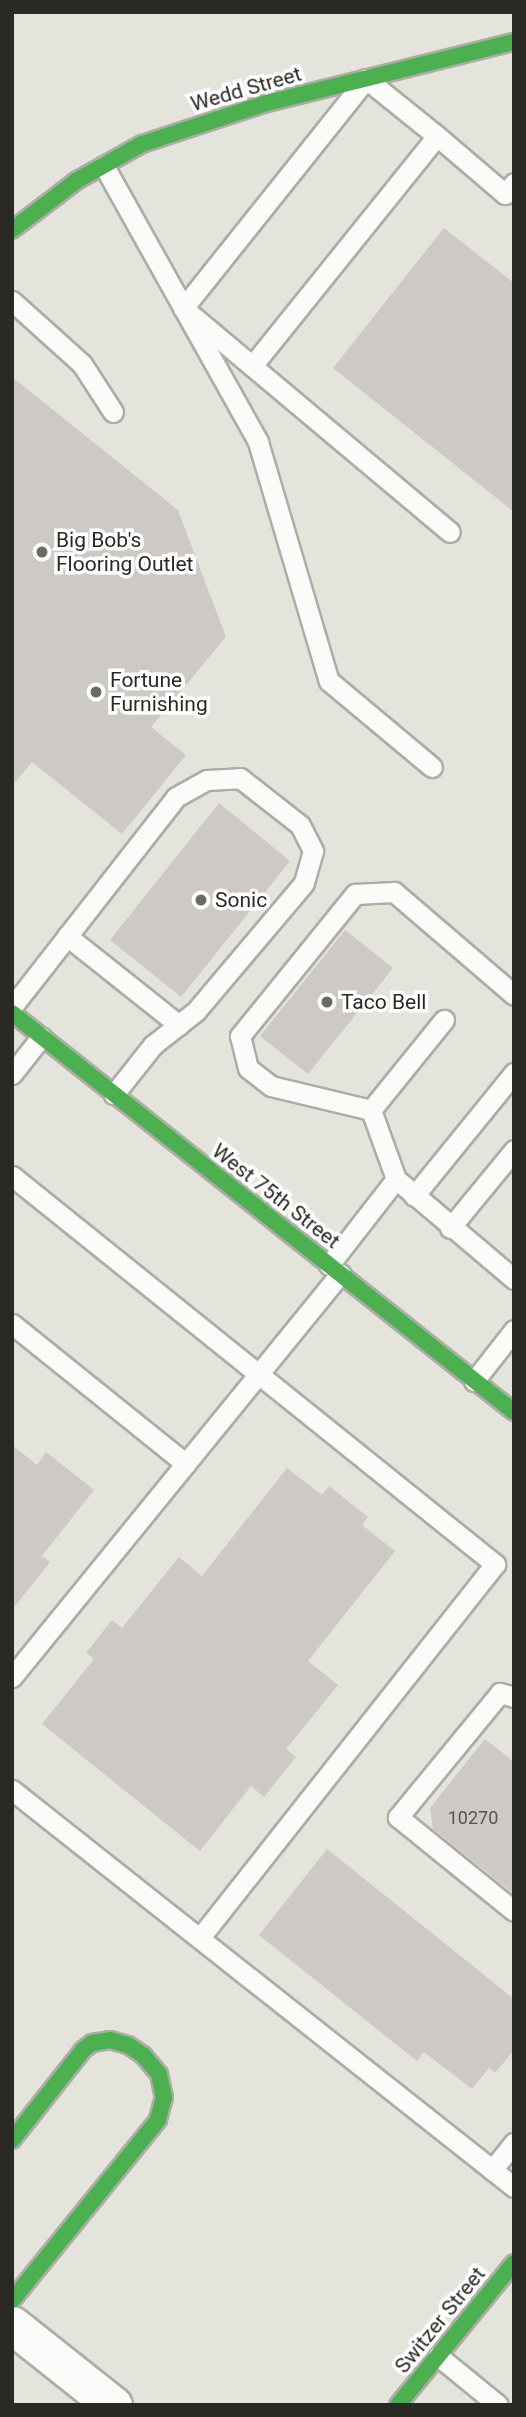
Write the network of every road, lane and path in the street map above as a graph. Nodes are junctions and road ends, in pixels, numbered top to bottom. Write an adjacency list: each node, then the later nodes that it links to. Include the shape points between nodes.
1 (514, 41): 2 (street, Wedd Street)
2 (366, 79): 3 (lane); 4 (street, Wedd Street, via 212,119 142,144); 8 (lane)
3 (437, 136): 5 (lane, via 505,194); 9 (lane)
4 (104, 166): 6 (street, Wedd Street, via 76,181); 8 (lane)
5 (514, 183)
6 (12, 230)
7 (12, 301): 10 (lane, via 82,364)
8 (183, 307): 9 (lane); 12 (lane, via 258,442 329,681)
9 (252, 366): 11 (lane)
10 (113, 412)
11 (450, 532)
12 (432, 766)
13 (67, 936): 15 (lane); 18 (lane); 18 (lane, via 176,797 207,780 240,778 280,809 300,825 313,851 304,883)
14 (514, 995): 23 (lane, via 394,892 355,894 240,1036 248,1068 271,1086)
15 (12, 1007)
16 (12, 1013): 19 (street, West 75th Street)
17 (444, 1020): 23 (lane)
18 (179, 1025): 22 (lane, via 153,1045)
19 (41, 1037): 21 (lane); 22 (street, West 75th Street)
20 (514, 1073): 27 (lane)
21 (12, 1074)
22 (114, 1094): 29 (street, West 75th Street)
23 (371, 1110): 26 (lane)
24 (514, 1150): 28 (lane)
25 (12, 1176): 33 (lane)
26 (396, 1179): 27 (lane); 29 (lane)
27 (414, 1196): 28 (lane)
28 (450, 1228): 30 (lane)
29 (335, 1269): 33 (lane); 34 (street, West 75th Street)
30 (514, 1279)
31 (12, 1324): 36 (lane)
32 (514, 1330): 34 (lane)
33 (260, 1374): 36 (lane); 41 (lane, via 495,1564)
34 (474, 1381): 35 (street, West 75th Street)
35 (514, 1412)
36 (186, 1464): 37 (lane)
37 (12, 1677)
38 (514, 1697): 40 (lane, via 500,1693 398,1817)
39 (12, 1790): 41 (lane)
40 (514, 1911)
41 (200, 1938): 44 (lane)
42 (12, 2140): 47 (street, via 92,2043 110,2040 128,2045 144,2055 159,2074 164,2097 158,2120)
43 (514, 2143): 44 (lane)
44 (492, 2170): 45 (lane)
45 (514, 2187)
46 (514, 2263): 49 (street, Switzer Street)
47 (12, 2300)
48 (12, 2325): 50 (street)
49 (438, 2356): 51 (street, Switzer Street); 52 (lane)
50 (113, 2405)
51 (398, 2405)
52 (498, 2405)

